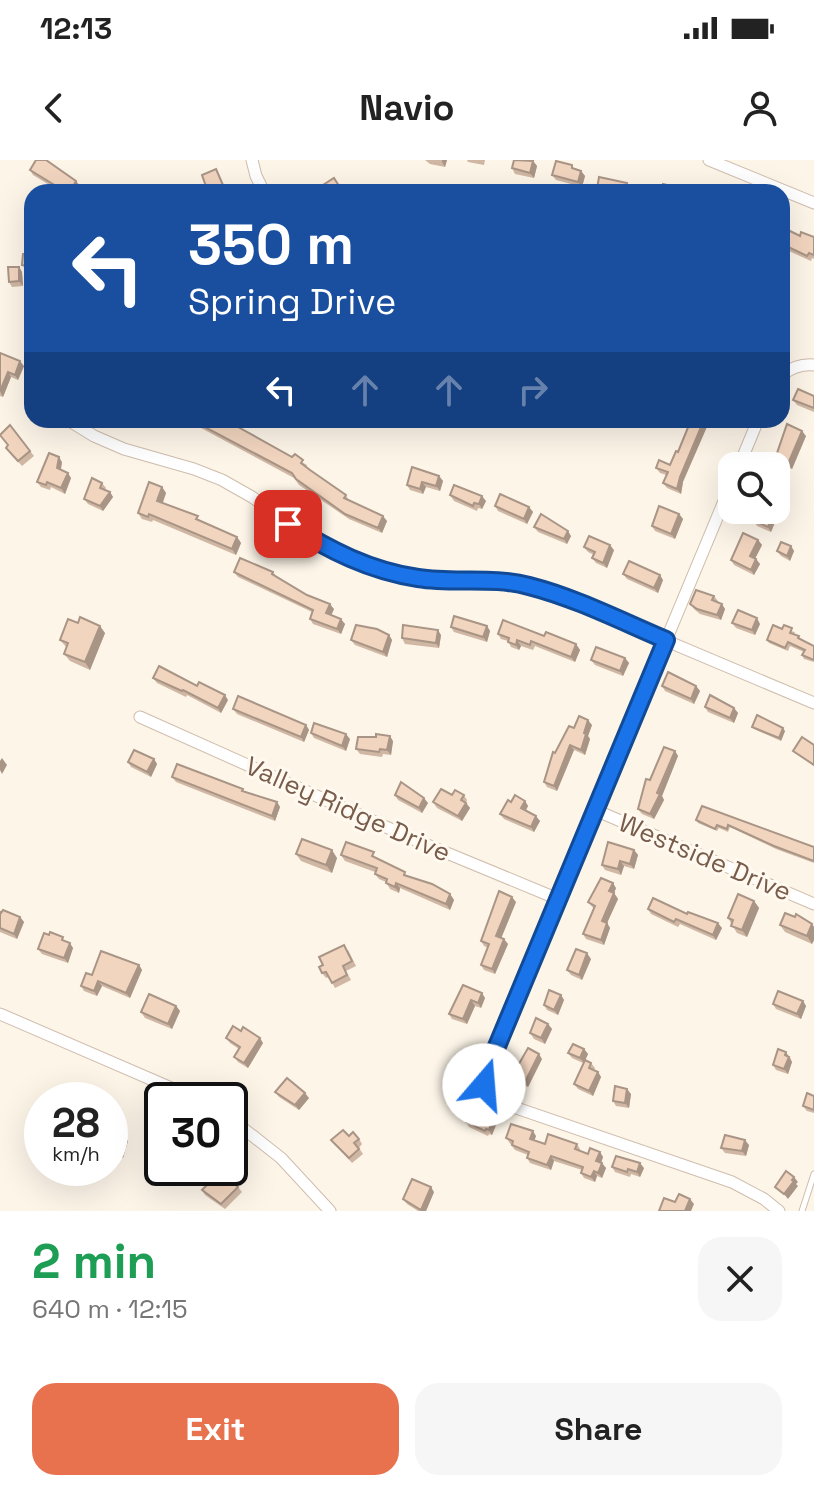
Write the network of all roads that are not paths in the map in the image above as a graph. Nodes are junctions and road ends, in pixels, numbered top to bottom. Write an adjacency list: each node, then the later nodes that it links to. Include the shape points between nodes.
1 (252, 160): 3 (street)
2 (709, 160): 4 (street)
3 (260, 184)
4 (768, 184)
5 (790, 193): 6 (street)
6 (814, 203)
7 (814, 365): 8 (street)
8 (790, 369)
9 (81, 428): 13 (street, via 124,449 222,480 313,540 366,566 418,578 529,586)
10 (755, 428): 11 (street)
11 (745, 452)
12 (718, 516): 13 (street)
13 (666, 640): 14 (street); 16 (street)
14 (814, 703)
15 (140, 717): 17 (street, Valley Ridge Drive)
16 (595, 810): 17 (street); 18 (street, Westside Drive)
17 (558, 899): 24 (street, via 485,1075 488,1094 503,1104 732,1182)
18 (814, 904)
19 (0, 1014): 20 (street)
20 (157, 1082)
21 (248, 1132): 23 (street, via 281,1158)
22 (814, 1174): 25 (lane)
23 (330, 1211)
24 (779, 1211)
25 (802, 1211)

